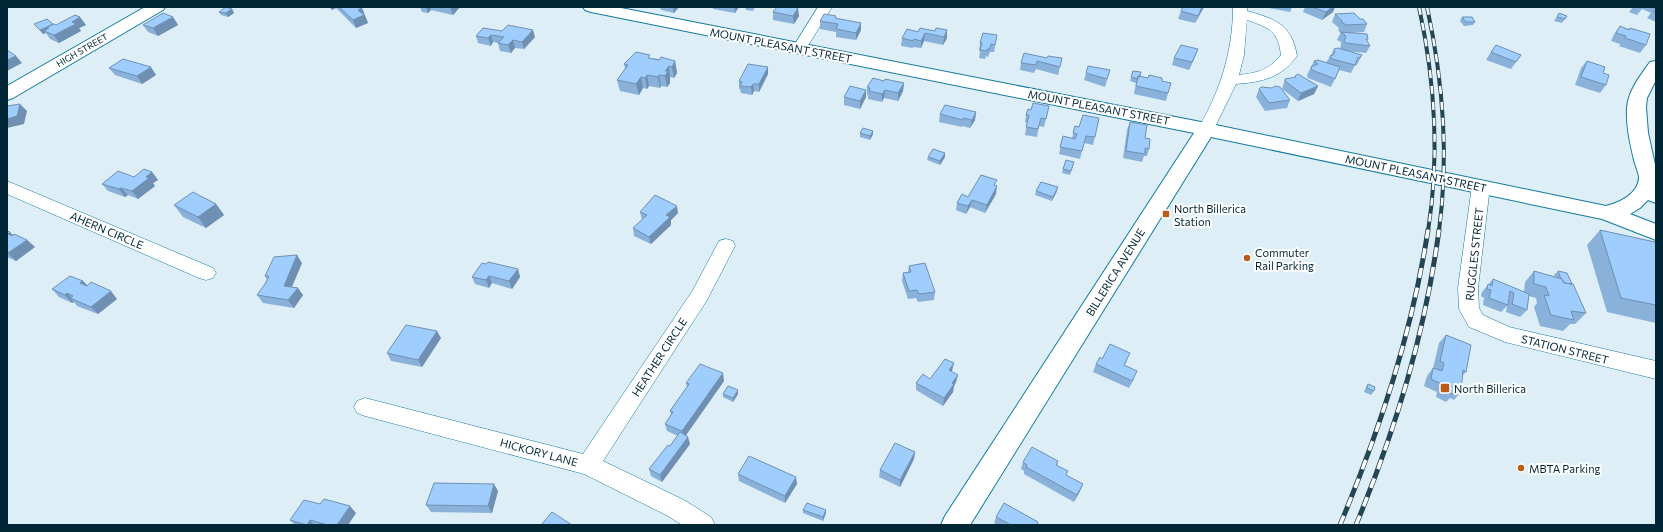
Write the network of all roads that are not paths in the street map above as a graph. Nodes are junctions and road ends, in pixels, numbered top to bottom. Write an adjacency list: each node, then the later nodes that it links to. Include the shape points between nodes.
1 (157, 7): 8 (main road, HIGH STREET)
2 (591, 7): 5 (main road, MOUNT PLEASANT STREET)
3 (825, 7): 5 (street)
4 (1240, 11): 7 (street, BILLERICA AVENUE, via 1237,54); 7 (street, via 1272,25 1286,38 1290,56 1278,69 1254,78)
5 (799, 49): 9 (main road, MOUNT PLEASANT STREET)
6 (1656, 66): 12 (main road, via 1642,89 1636,110 1636,122)
7 (1230, 80): 9 (street, BILLERICA AVENUE, via 1222,102)
8 (7, 94)
9 (1206, 129): 10 (main road, MOUNT PLEASANT STREET); 22 (main road, BILLERICA AVENUE)
10 (1481, 186): 13 (main road, MOUNT PLEASANT STREET); 17 (street, RUGGLES STREET, via 1468,288 1469,309)
11 (7, 187): 16 (street, AHERN CIRCLE)
12 (1652, 188): 13 (main road, MOUNT PLEASANT STREET, via 1646,187 1638,199 1624,209)
13 (1606, 213): 14 (main road, MOUNT PLEASANT STREET)
14 (1656, 232)
15 (726, 246): 20 (street, HEATHER CIRCLE, via 700,295)
16 (206, 273)
17 (1476, 320): 18 (street, STATION STREET, via 1483,326 1505,334)
18 (1656, 370)
19 (365, 407): 20 (street, HICKORY LANE)
20 (588, 465): 21 (street, HICKORY LANE, via 676,508)
21 (703, 525)
22 (955, 525)

